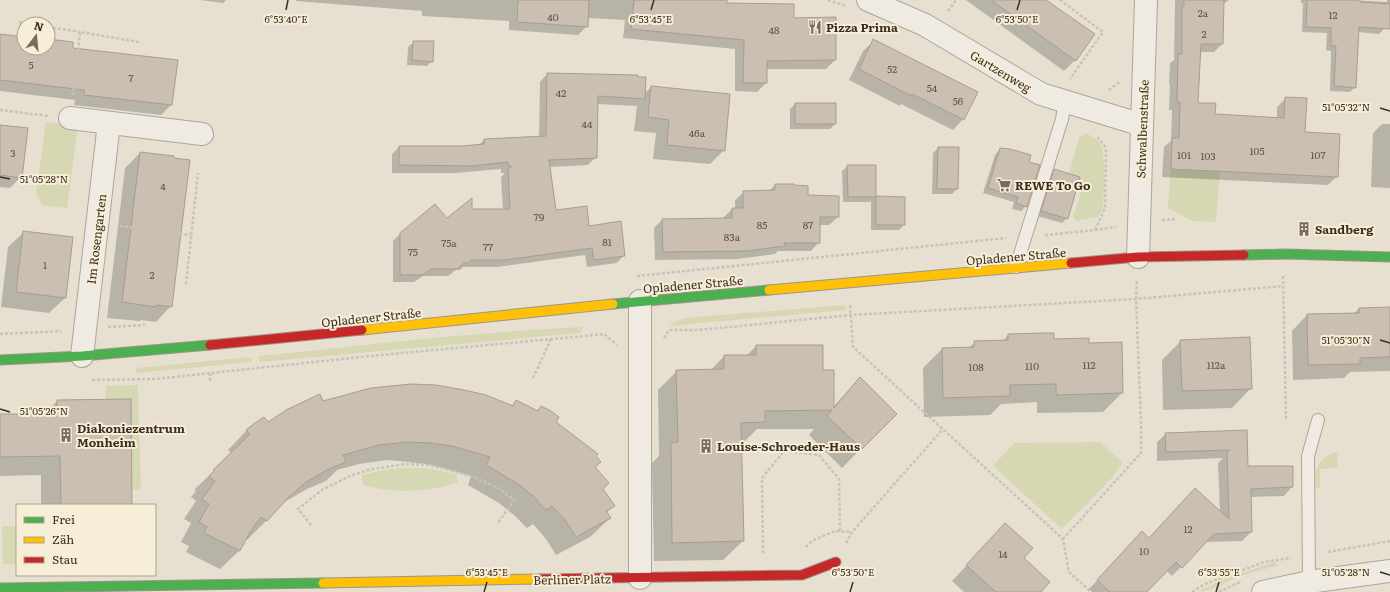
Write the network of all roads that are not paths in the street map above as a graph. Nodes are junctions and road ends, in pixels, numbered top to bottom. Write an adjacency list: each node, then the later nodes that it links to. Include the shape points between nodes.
1 (868, 0): 3 (street, Gartzenweg, via 925,25 1041,94)
2 (1146, 0): 6 (street, Schwalbenstraße)
3 (1065, 102): 6 (street, Gartzenweg); 10 (lane)
4 (70, 118): 5 (street)
5 (109, 123): 7 (street); 12 (street, Im Rosengarten)
6 (1142, 125): 8 (street, Schwalbenstraße)
7 (202, 134)
8 (1138, 257): 9 (street, Opladener Straße, via 1283,254); 10 (street, Opladener Straße)
9 (1390, 257)
10 (1016, 267): 11 (street, Opladener Straße)
11 (640, 301): 12 (street, Opladener Straße); 17 (street)
12 (82, 356): 13 (street, Opladener Straße)
13 (0, 360)
14 (1318, 420): 18 (lane, via 1308,456)
15 (836, 562): 17 (street, Berliner Platz, via 802,575)
16 (1390, 571): 18 (street)
17 (640, 578): 19 (street, Berliner Platz)
18 (1309, 582): 20 (street)
19 (0, 588)
20 (1263, 592)

